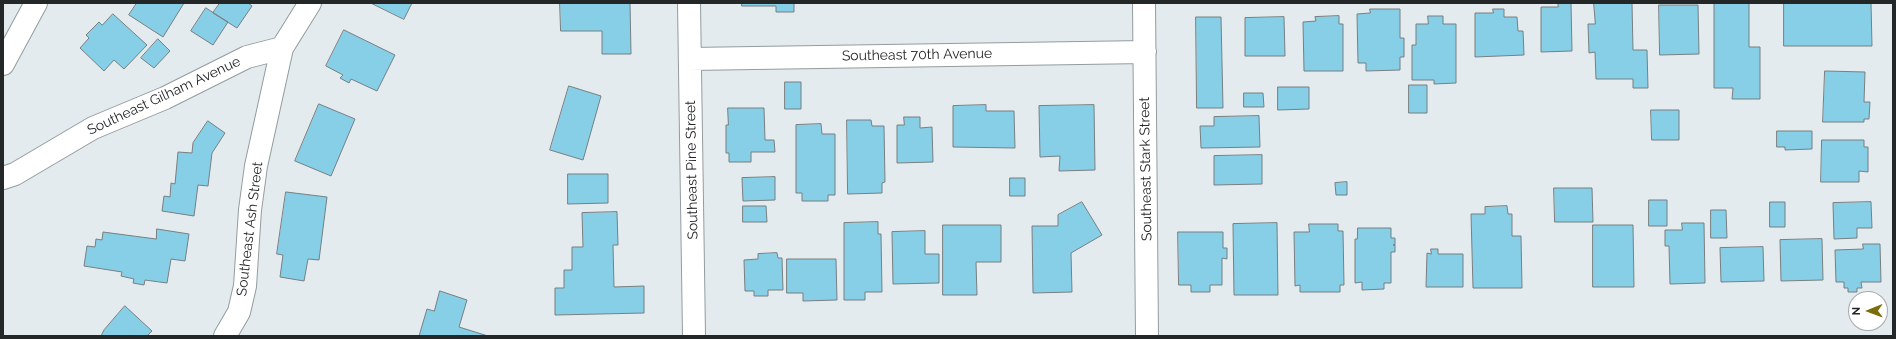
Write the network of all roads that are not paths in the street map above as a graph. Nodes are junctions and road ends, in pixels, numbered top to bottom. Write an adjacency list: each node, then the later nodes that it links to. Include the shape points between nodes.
1 (36, 3): 8 (street)
2 (310, 3): 5 (street)
3 (689, 3): 7 (street, Southeast Pine Street)
4 (1144, 3): 6 (street, Southeast Stark Street)
5 (282, 48): 9 (street, Southeast Gilham Avenue, via 247,57 165,98 93,128 15,174); 10 (street, Southeast Ash Street, via 256,166 245,286 239,312)
6 (1145, 52): 7 (street, Southeast 70th Avenue); 12 (street, Southeast Stark Street)
7 (690, 59): 11 (street, Southeast Pine Street)
8 (3, 64)
9 (3, 178)
10 (225, 336)
11 (694, 336)
12 (1147, 336)

